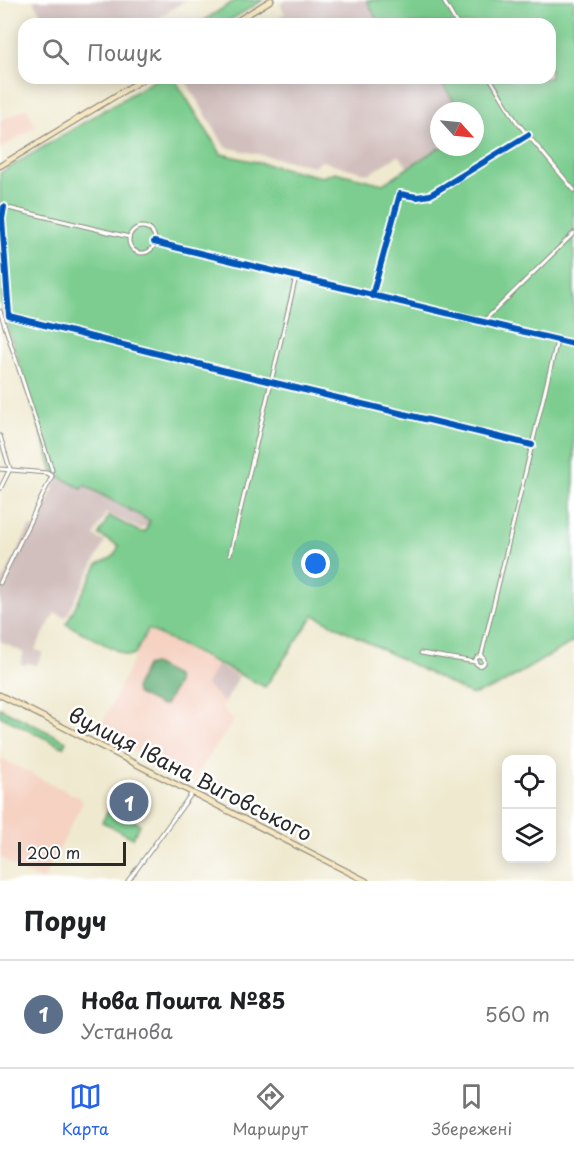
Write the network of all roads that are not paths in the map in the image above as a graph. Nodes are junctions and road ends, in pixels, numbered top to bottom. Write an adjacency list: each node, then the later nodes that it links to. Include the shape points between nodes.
1 (271, 0): 3 (main road)
2 (443, 0): 4 (street)
3 (242, 18)
4 (454, 18)
5 (135, 84): 8 (main road)
6 (494, 84): 7 (street)
7 (528, 135): 9 (street); 15 (street, via 430,195 400,194)
8 (0, 166)
9 (574, 190)
10 (2, 207): 12 (street); 20 (street, via 9,316)
11 (574, 233): 17 (street)
12 (129, 237): 13 (street, via 136,228 144,227 154,234); 13 (street, via 130,245 138,252 150,250)
13 (154, 242): 14 (street)
14 (296, 277): 15 (street); 20 (street)
15 (372, 296): 17 (street)
16 (0, 312): 25 (street)
17 (482, 323): 18 (street)
18 (557, 341): 19 (street); 22 (street)
19 (574, 344)
20 (272, 382): 22 (street); 27 (street)
21 (0, 436): 24 (street)
22 (532, 445): 30 (street)
23 (0, 469): 24 (street)
24 (10, 469): 26 (street); 28 (street, via 52,476)
25 (52, 470)
26 (0, 489)
27 (230, 554)
28 (0, 583)
29 (421, 653): 31 (street)
30 (481, 657): 31 (street); 31 (street, via 483,664 478,666)
31 (475, 662)
32 (0, 695): 33 (main road, вулиця Івана Виговського)
33 (192, 794): 34 (street); 35 (main road, вулиця Івана Виговського)
34 (128, 881)
35 (366, 881)

